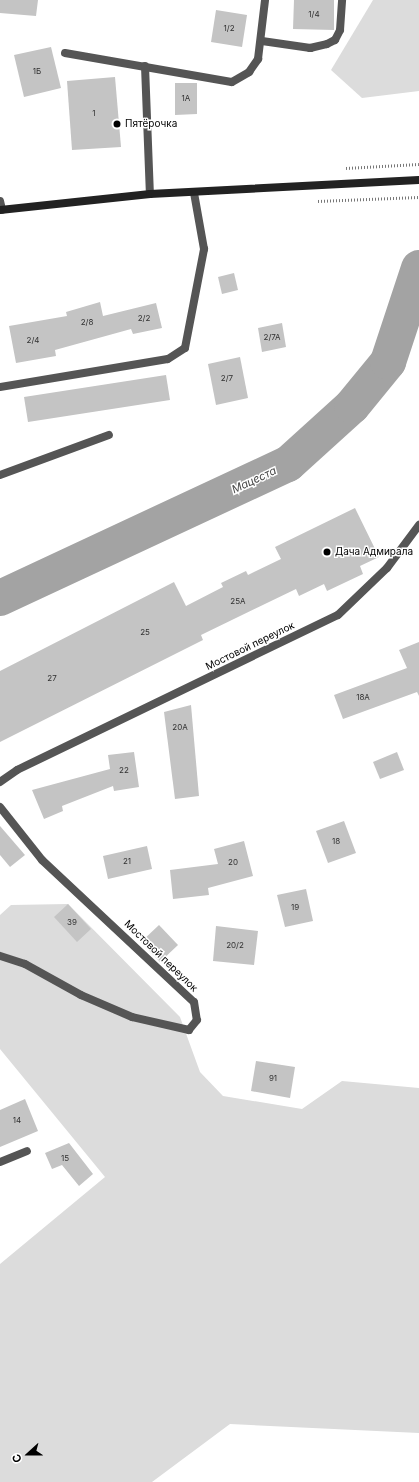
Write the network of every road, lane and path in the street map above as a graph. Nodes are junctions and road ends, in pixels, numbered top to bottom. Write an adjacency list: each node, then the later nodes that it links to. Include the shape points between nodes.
1 (265, 0): 3 (street)
2 (342, 0): 3 (street, via 340,30 335,40 310,48)
3 (262, 40): 5 (street, via 258,59 248,72 232,82)
4 (65, 53): 5 (street)
5 (145, 66): 8 (street)
6 (419, 180): 7 (street)
7 (194, 193): 8 (street); 13 (street, via 204,249 185,348 168,359)
8 (150, 194): 12 (street)
9 (419, 197): 11 (path)
10 (0, 201): 12 (street)
11 (310, 202)
12 (1, 210)
13 (0, 387)
14 (109, 435): 15 (street)
15 (0, 475)
16 (419, 526): 17 (street, Мостовой переулок, via 387,568 338,615 17,770)
17 (0, 782)
18 (0, 807): 19 (street, Мостовой переулок, via 42,860 194,1002 197,1020 189,1030 132,1017 81,995 26,964)
19 (0, 956)
20 (27, 1151): 21 (street)
21 (0, 1162)

